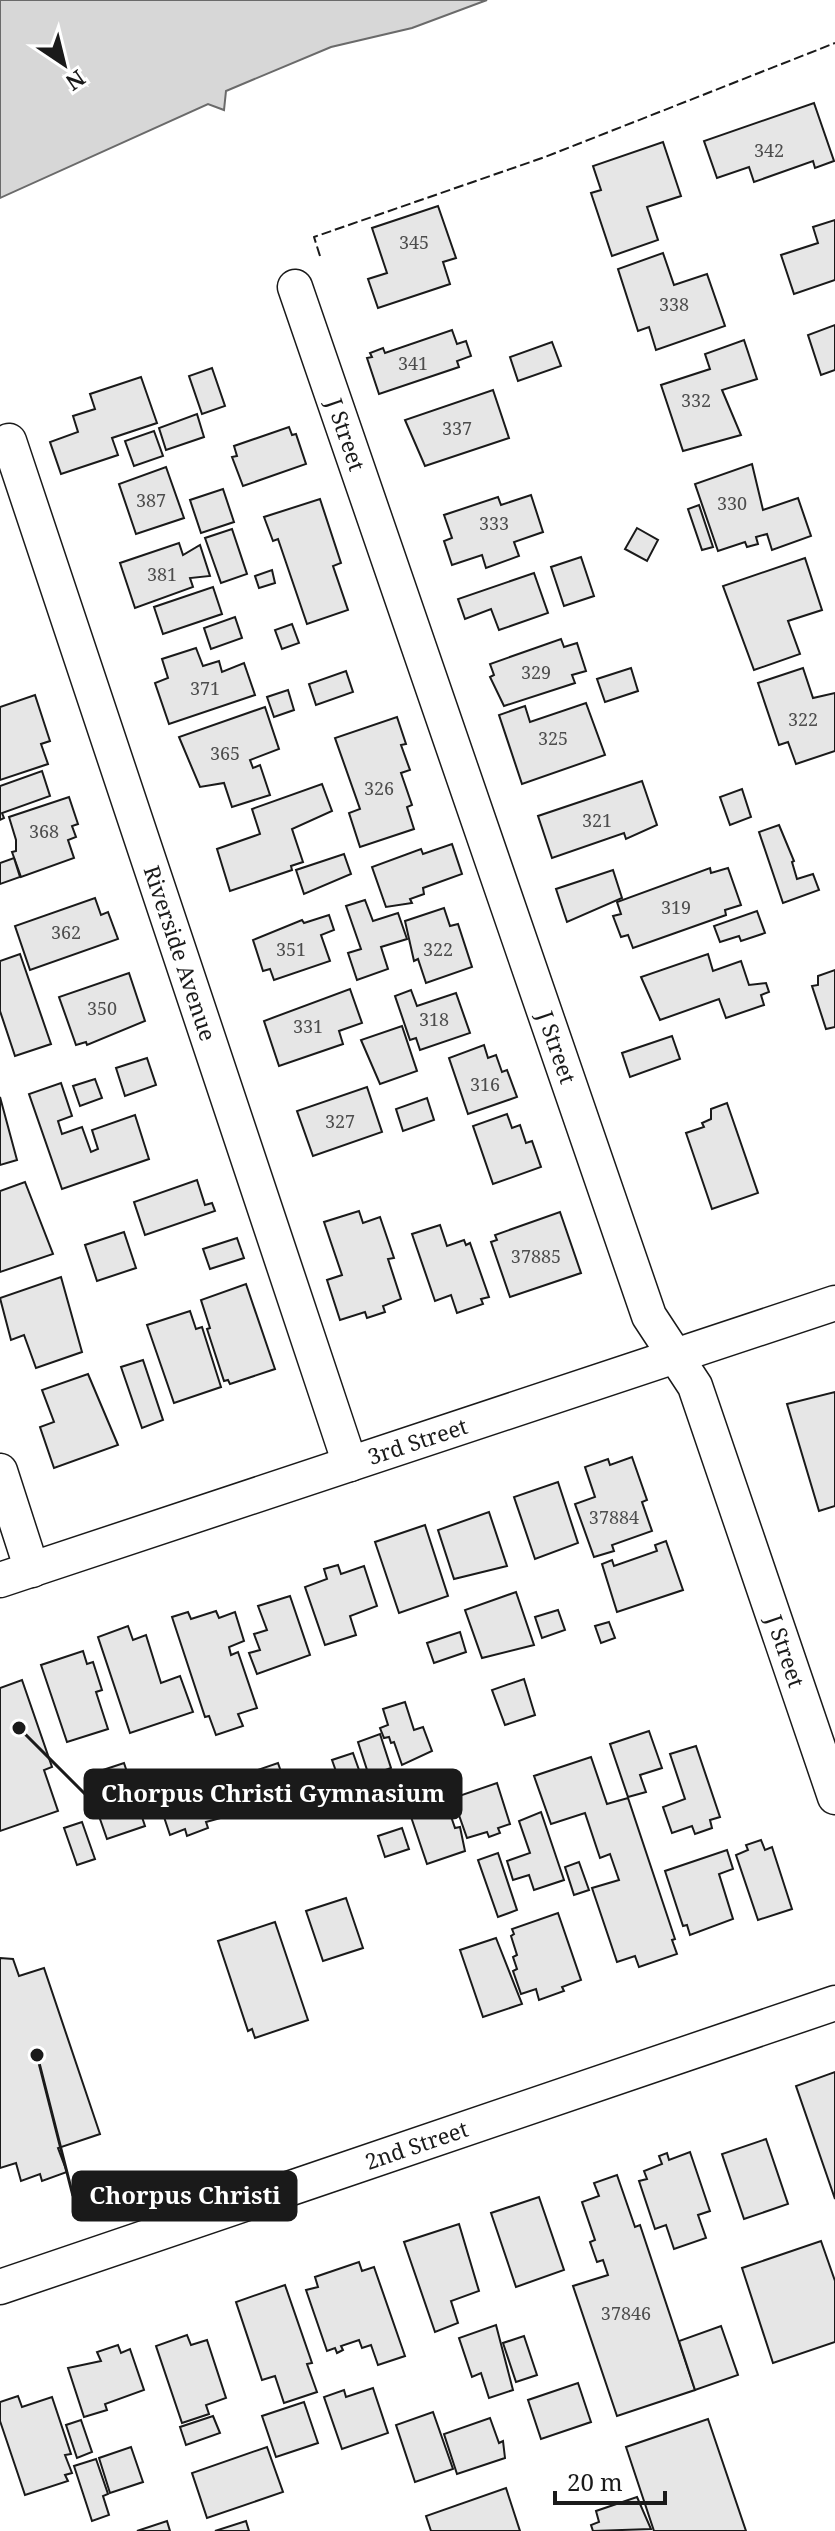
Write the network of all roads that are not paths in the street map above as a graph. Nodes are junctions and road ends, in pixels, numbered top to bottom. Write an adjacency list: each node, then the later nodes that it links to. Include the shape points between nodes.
1 (295, 287): 4 (street, J Street, via 649,1316)
2 (9, 441): 5 (street, Riverside Avenue)
3 (835, 1303): 4 (street, 3rd Street)
4 (675, 1358): 5 (street, 3rd Street); 9 (street, J Street, via 695,1386)
5 (350, 1464): 7 (street, 3rd Street)
6 (0, 1471): 7 (street)
7 (32, 1570): 8 (street, 3rd Street)
8 (0, 1580)
9 (835, 1797)
10 (835, 2003): 11 (street, 2nd Street)
11 (0, 2287)

